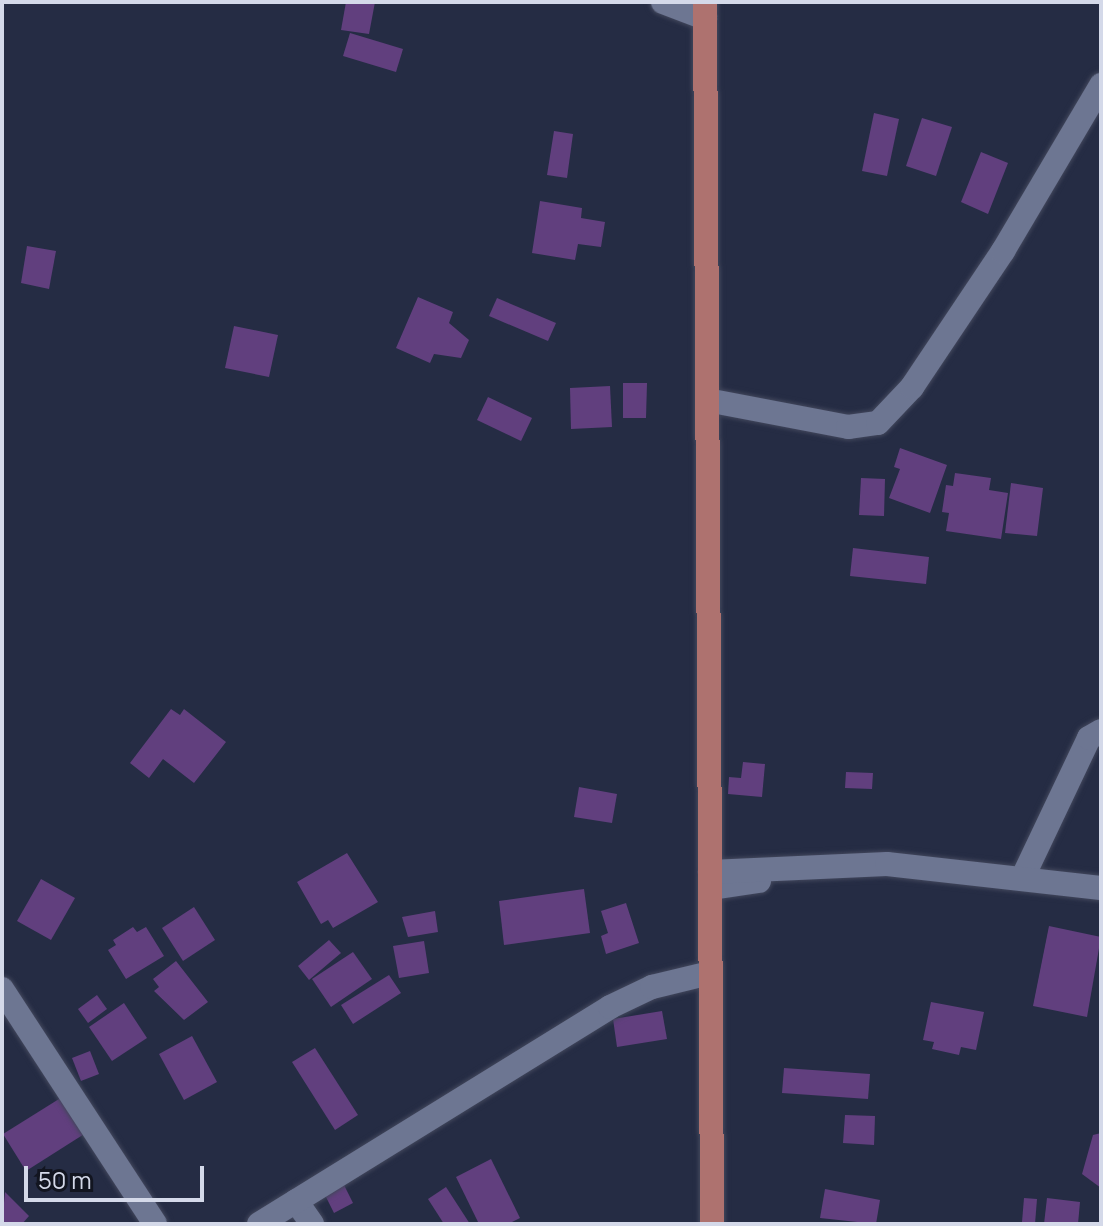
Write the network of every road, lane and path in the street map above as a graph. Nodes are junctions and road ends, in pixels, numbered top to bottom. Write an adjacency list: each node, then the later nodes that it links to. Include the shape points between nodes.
1 (663, 2): 2 (street)
2 (705, 10): 4 (main road)
3 (1101, 85): 4 (street, via 1003,251 912,387 878,423 848,427)
4 (707, 400): 6 (main road)
5 (1101, 731): 7 (street, via 1089,738)
6 (710, 872): 7 (street, via 887,864); 8 (street, via 711,888); 10 (main road)
7 (1022, 879): 9 (street)
8 (759, 881)
9 (1101, 888)
10 (710, 973): 12 (street, via 652,987 610,1007); 16 (main road)
11 (2, 989): 13 (street)
12 (296, 1201): 14 (street); 15 (street)
13 (155, 1224)
14 (259, 1224)
15 (312, 1224)
16 (712, 1224)

